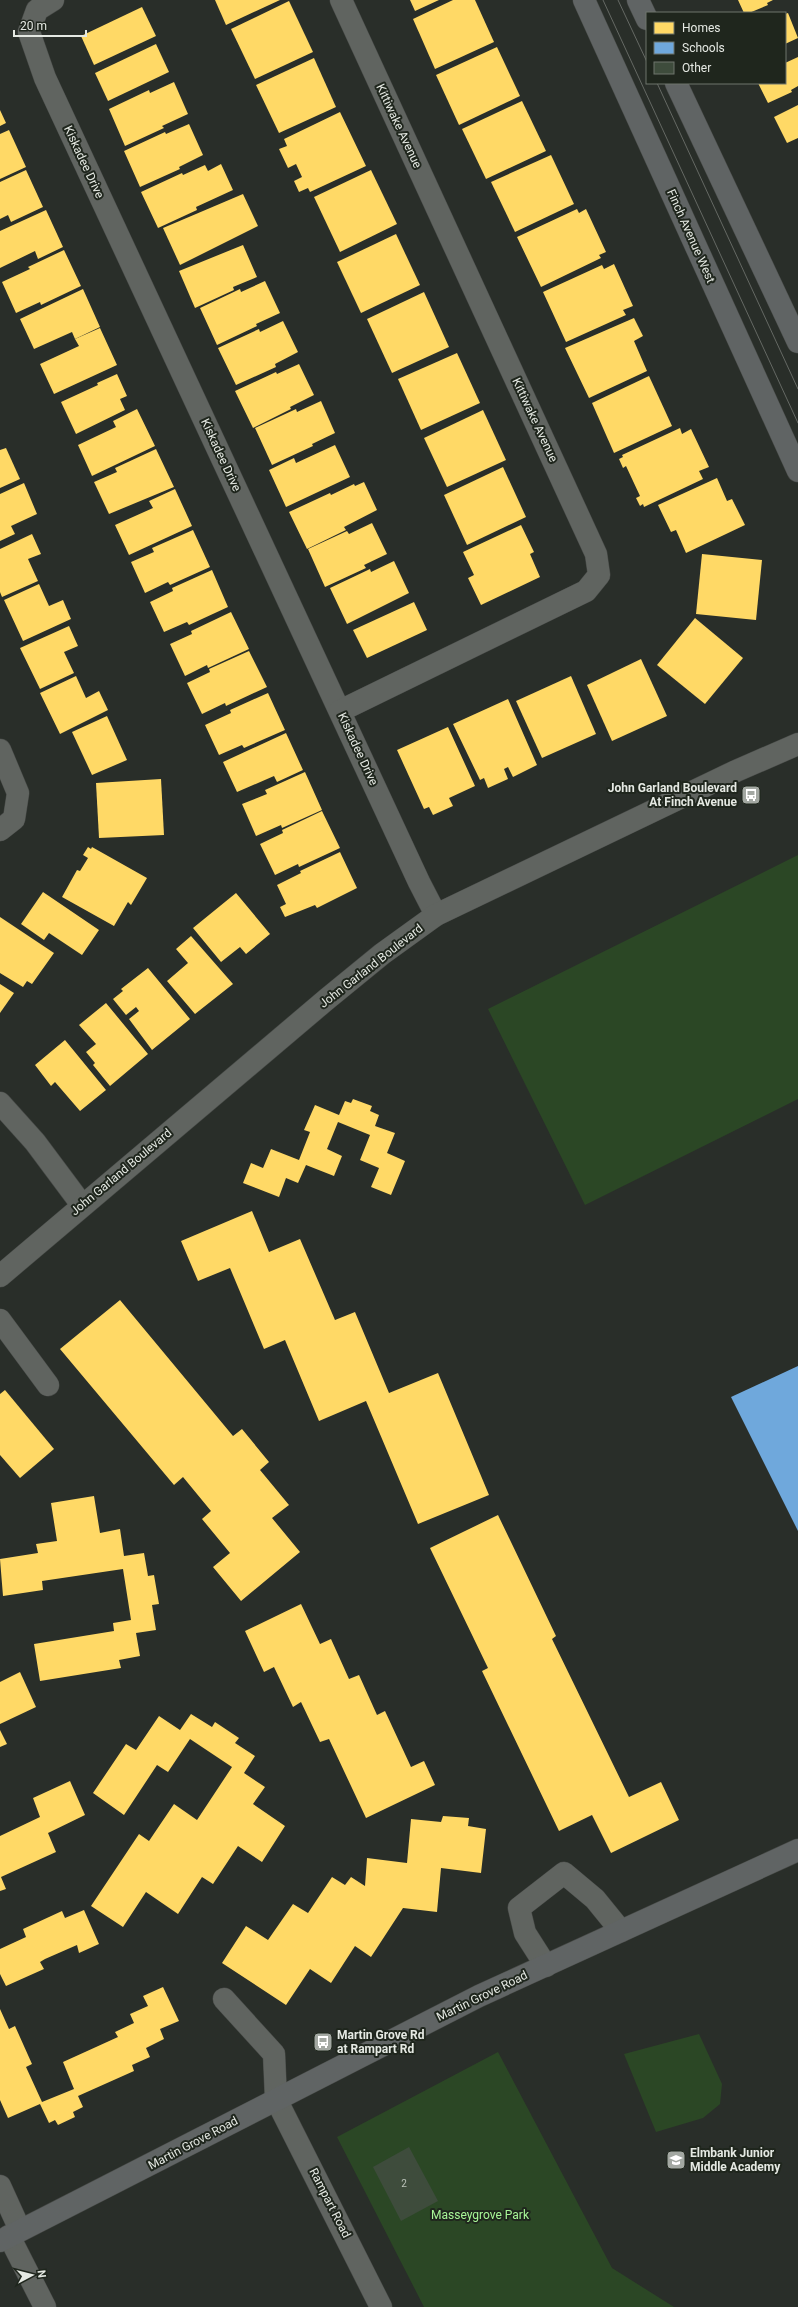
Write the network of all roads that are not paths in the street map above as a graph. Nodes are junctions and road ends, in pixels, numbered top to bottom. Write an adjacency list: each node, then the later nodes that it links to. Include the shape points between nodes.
1 (52, 0): 9 (street, Kiskadee Drive, via 37,10 29,32 40,66)
2 (341, 0): 9 (street, Kittiwake Avenue, via 596,554 599,575 586,591)
3 (584, 0): 8 (main road, Finch Avenue West)
4 (638, 0): 5 (main road)
5 (646, 17)
6 (676, 84): 7 (main road)
7 (798, 342)
8 (798, 472)
9 (340, 711): 13 (street, Kiskadee Drive)
10 (798, 744): 13 (street, John Garland Boulevard)
11 (0, 750): 12 (street, via 18,793 14,819)
12 (0, 830)
13 (436, 915): 15 (street, John Garland Boulevard, via 382,954)
14 (0, 1103): 15 (street, via 35,1142)
15 (82, 1205): 16 (street, John Garland Boulevard)
16 (0, 1276)
17 (0, 1320): 18 (street)
18 (48, 1385)
19 (798, 1850): 20 (main road, Martin Grove Road)
20 (621, 1931): 21 (main road, Martin Grove Road); 21 (street, via 595,1899 564,1873 519,1908 525,1933)
21 (546, 1966): 23 (main road, Martin Grove Road, via 472,2000)
22 (224, 1999): 23 (street, via 274,2054)
23 (276, 2099): 25 (main road, Martin Grove Road); 27 (street, Rampart Road)
24 (0, 2186): 25 (street)
25 (10, 2236): 26 (street)
26 (45, 2307)
27 (381, 2307)

